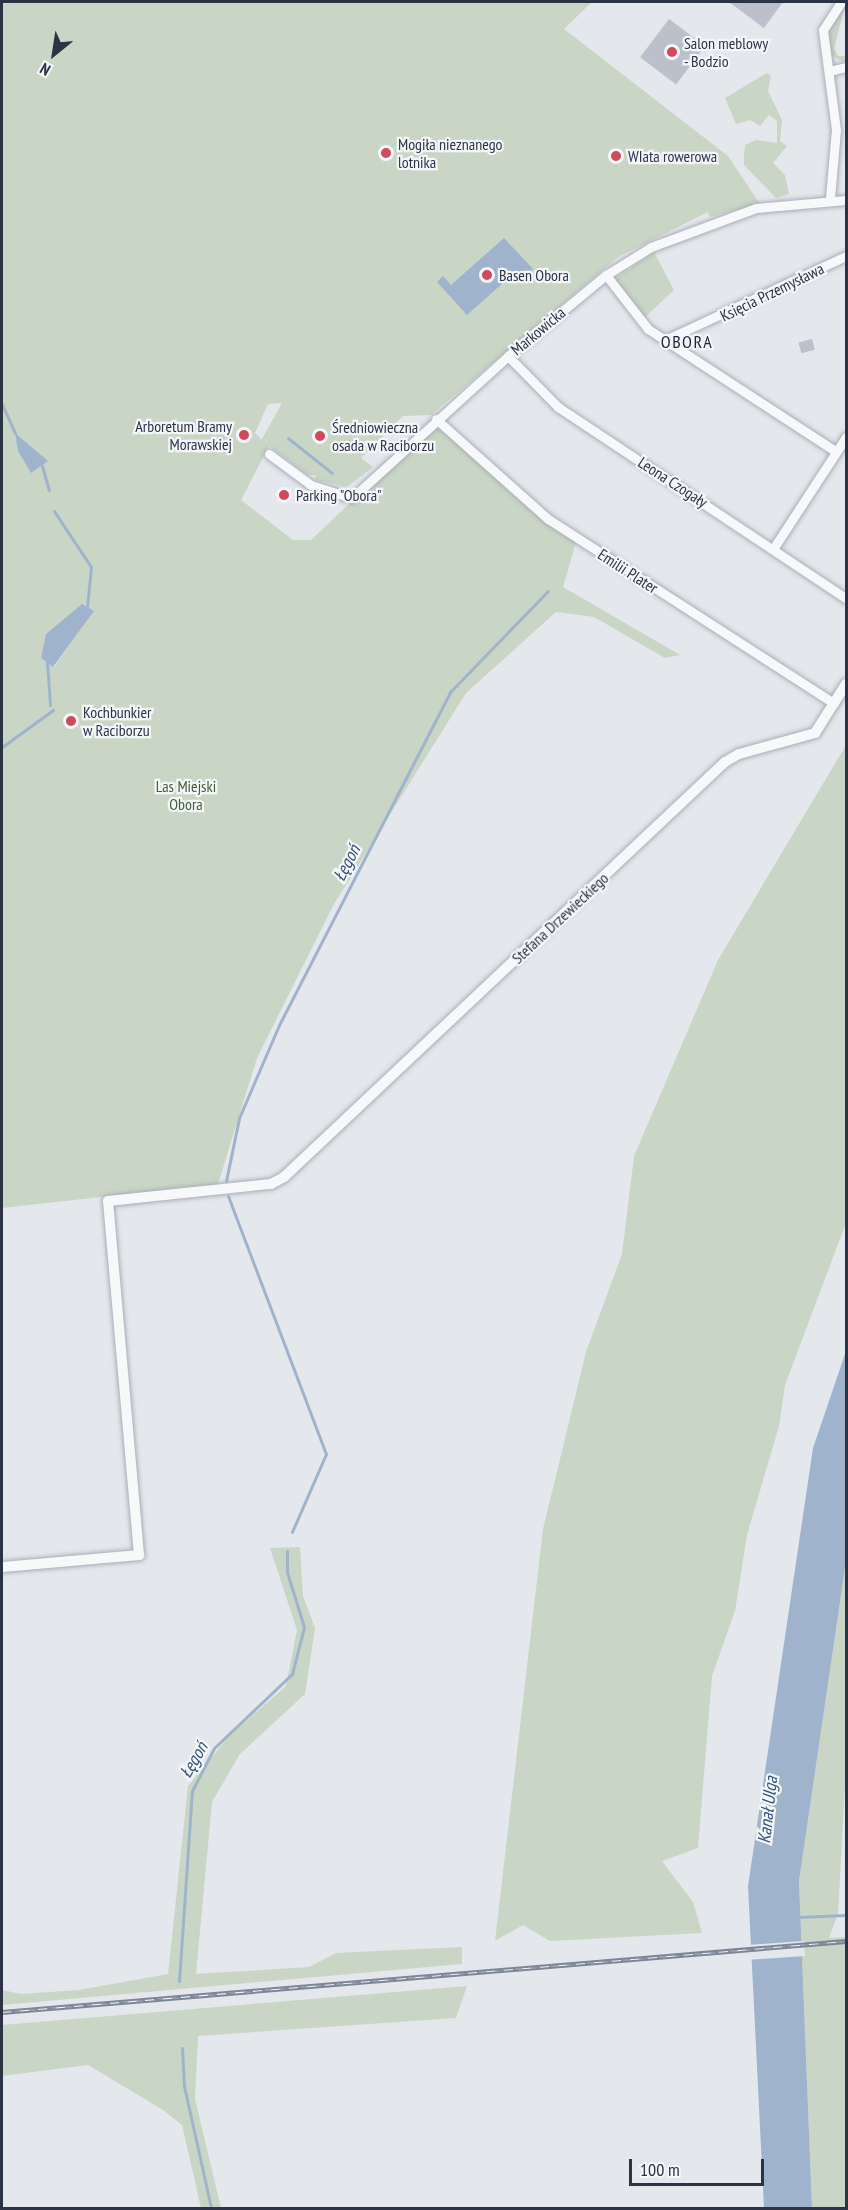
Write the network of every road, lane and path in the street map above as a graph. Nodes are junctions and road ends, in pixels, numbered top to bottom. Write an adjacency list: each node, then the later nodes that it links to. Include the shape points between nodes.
1 (841, 2): 3 (street, via 822,30)
2 (846, 67): 3 (street)
3 (829, 71): 4 (street, via 836,130)
4 (830, 198): 5 (street, Markowicka); 7 (street, Markowicka, via 756,208 696,227)
5 (846, 200)
6 (846, 256): 8 (street, Księcia Przemysława)
7 (606, 275): 8 (street, via 633,312); 9 (street, Markowicka)
8 (665, 340): 12 (street)
9 (508, 356): 10 (street, Markowicka); 14 (street, Leona Czogały, via 558,406)
10 (436, 419): 13 (street, Markowicka, via 352,498 311,485); 17 (street, Emilii Plater, via 548,519)
11 (846, 437): 12 (street)
12 (837, 452): 14 (street)
13 (269, 454)
14 (773, 549): 15 (street, Leona Czogały)
15 (846, 598)
16 (846, 684): 17 (street, Stefana Drzewieckiego)
17 (834, 703): 18 (street, Stefana Drzewieckiego, via 815,733 739,754 725,762 284,1178 271,1184 108,1201 139,1555)
18 (2, 1567)

